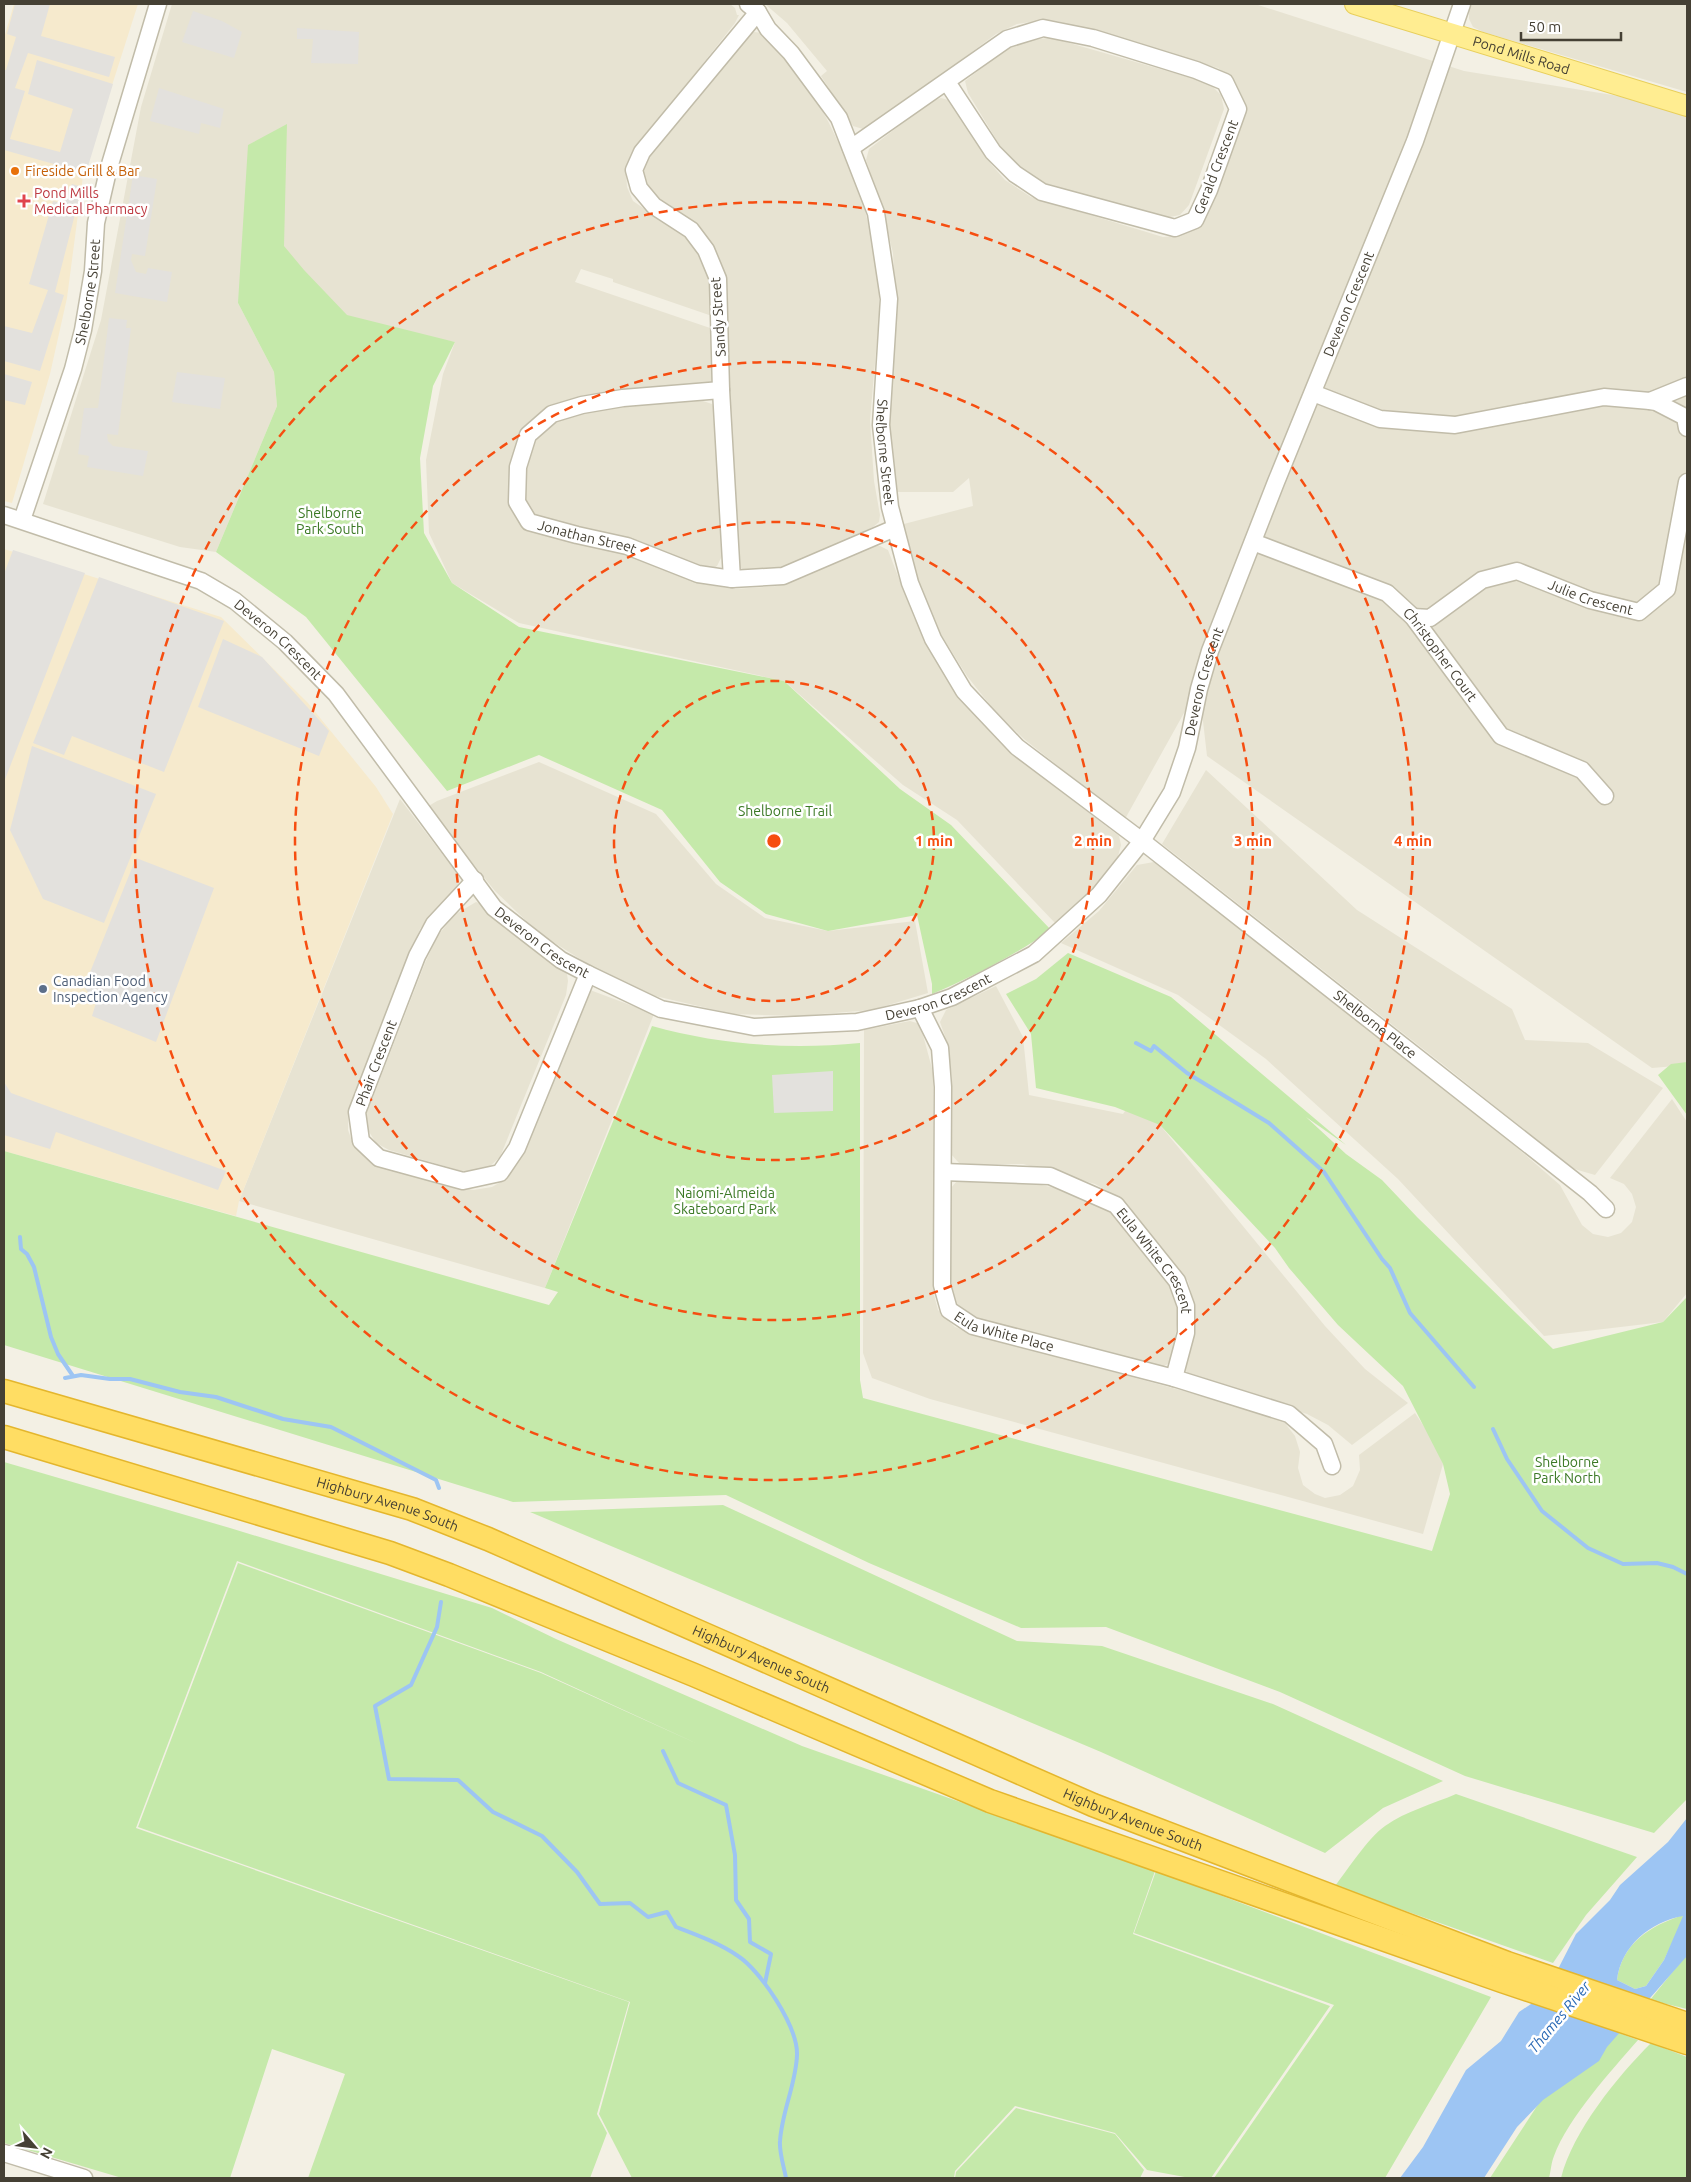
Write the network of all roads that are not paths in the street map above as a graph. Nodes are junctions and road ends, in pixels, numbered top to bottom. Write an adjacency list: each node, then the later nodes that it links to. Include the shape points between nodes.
1 (158, 4): 16 (street, Shelborne Street, via 108,171 96,223 93,271 83,330 73,368)
2 (1355, 4): 5 (main road, Pond Mills Road)
3 (1462, 4): 5 (street, Deveron Crescent)
4 (752, 8): 8 (street, Shelborne Street, via 791,53 839,118); 10 (street, Sandy Street, via 642,152 634,170 639,188 654,206 691,230 706,250 718,279)
5 (1452, 32): 7 (main road, Pond Mills Road); 11 (street, Deveron Crescent, via 1415,140)
6 (947, 82): 6 (street, Gerald Crescent, via 1007,40 1043,28 1092,38 1218,79 1225,82 1238,109 1195,220 1175,228 1042,192 1014,174 993,152); 8 (street, Gerald Crescent)
7 (1687, 106)
8 (851, 148): 17 (street, Shelborne Street, via 876,213 889,299 881,425)
9 (1687, 386): 12 (street)
10 (722, 390): 19 (street, Sandy Street); 19 (street, Jonathan Street, via 623,398 552,414 528,435 518,467 517,502 529,522 627,546 698,574)
11 (1313, 393): 12 (street, via 1380,419 1455,425 1604,397); 18 (street, Deveron Crescent)
12 (1650, 401): 13 (street, via 1685,418)
13 (1687, 428)
14 (1687, 482): 20 (street, Julie Crescent, via 1668,589 1639,612 1590,600 1517,571 1482,580 1430,618)
15 (4, 515): 16 (street, Deveron Crescent)
16 (22, 520): 23 (street, Deveron Crescent, via 201,582 235,601 285,642 336,694)
17 (895, 528): 19 (street, Jonathan Street, via 783,576); 22 (street, Shelborne Street, via 910,583 933,639 964,691 1017,747)
18 (1253, 542): 20 (street, Christopher Court, via 1387,593); 22 (street, Deveron Crescent, via 1210,652 1187,748 1172,792)
19 (732, 579)
20 (1413, 617): 21 (street, Christopher Court, via 1501,736 1582,770)
21 (1605, 796)
22 (1142, 841): 25 (street, Deveron Crescent, via 1099,896 1034,954 952,997); 27 (street, Shelborne Place)
23 (475, 880): 24 (street, Deveron Crescent, via 494,908 561,960); 24 (street, Phair Crescent, via 434,924 417,956 357,1112 360,1141 379,1158 463,1181 500,1173 517,1148)
24 (588, 974): 25 (street, Deveron Crescent, via 661,1009 754,1027 857,1022)
25 (920, 1008): 26 (street, Eula White Place, via 940,1048)
26 (943, 1172): 28 (street, Eula White Place, via 942,1285 950,1310 973,1326); 28 (street, Eula White Crescent, via 1050,1176 1116,1205 1177,1281 1186,1306 1186,1333)
27 (1606, 1209)
28 (1174, 1378): 31 (street, Eula White Place, via 1289,1414 1324,1444)
29 (4, 1391): 32 (highway, Highbury Avenue South, via 412,1509 497,1543 1093,1805)
30 (4, 1437): 32 (highway, Highbury Avenue South, via 390,1553 676,1668 990,1801)
31 (1332, 1466)
32 (1504, 1972): 33 (highway)
33 (1683, 2032)
34 (4, 2153): 35 (street)
35 (84, 2178)

